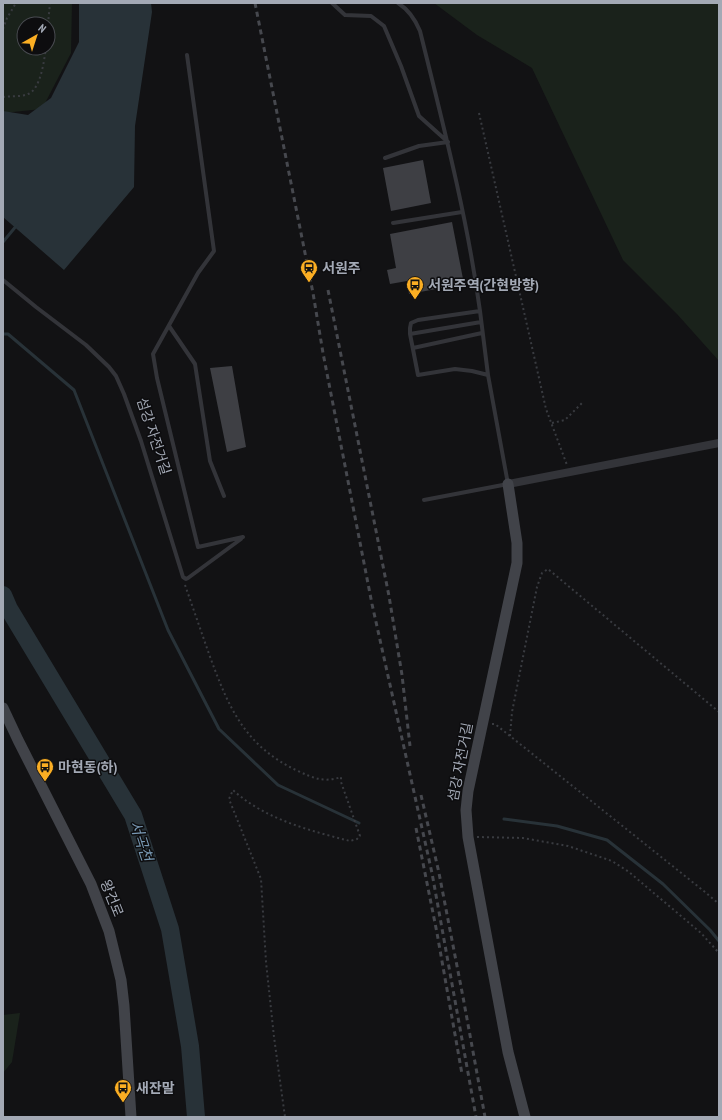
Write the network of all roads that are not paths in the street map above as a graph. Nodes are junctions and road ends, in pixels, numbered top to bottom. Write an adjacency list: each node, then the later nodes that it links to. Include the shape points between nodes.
1 (332, 3): 4 (lane, via 345,15 371,16 384,26 419,116)
2 (398, 3): 4 (lane, via 409,11 420,31)
3 (188, 55): 11 (lane, via 214,251 198,273)
4 (448, 142): 5 (lane, via 419,146); 6 (lane)
5 (385, 158)
6 (462, 212): 7 (lane); 9 (lane)
7 (394, 223)
8 (3, 280): 11 (lane, 섬강 자전거길, via 86,345 116,376 141,441 183,577 188,578 243,537 198,547 156,378 153,354)
9 (480, 311): 10 (lane); 13 (lane, via 414,321 410,325)
10 (481, 322): 12 (lane); 13 (lane)
11 (168, 326): 18 (lane, via 195,364 210,461)
12 (482, 333): 14 (lane); 15 (lane)
13 (410, 334): 14 (lane)
14 (412, 348): 15 (lane, via 418,375 455,370)
15 (488, 375): 17 (lane)
16 (719, 443): 17 (street)
17 (508, 484): 19 (lane); 22 (street, 섬강 자전거길, via 518,563 468,790 466,810 468,837 508,1052)
18 (224, 496)
19 (424, 500)
20 (3, 708): 21 (street, 왕건로, via 91,884 109,931 121,980)
21 (131, 1117)
22 (525, 1117)

